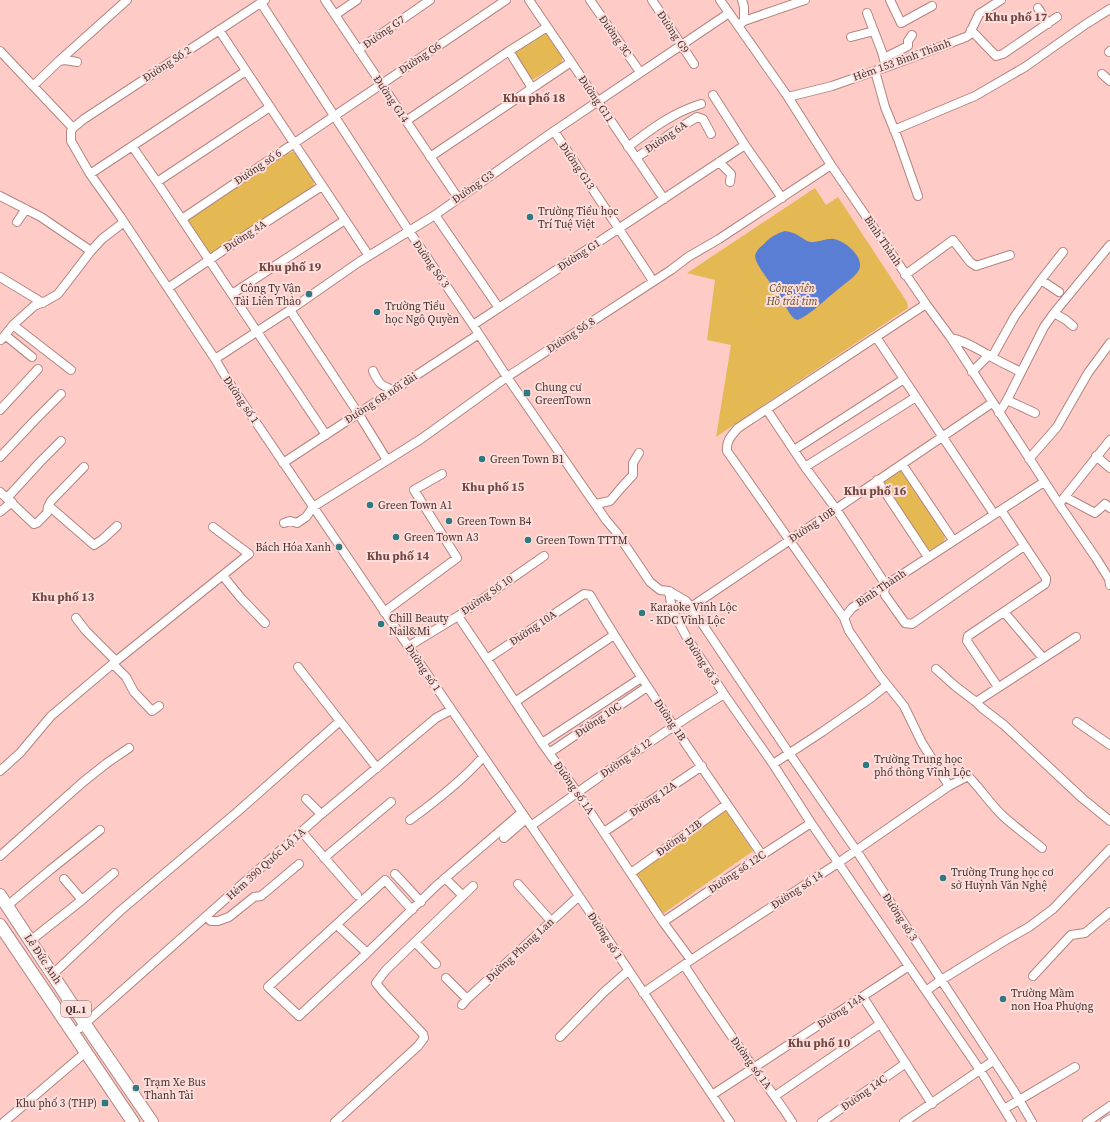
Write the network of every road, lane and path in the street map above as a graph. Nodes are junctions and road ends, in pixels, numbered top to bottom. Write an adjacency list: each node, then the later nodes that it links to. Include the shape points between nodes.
1 (126, 0): 35 (street)
2 (325, 0): 20 (street, Đường G14)
3 (357, 0): 20 (street)
4 (430, 0): 32 (street, Đường G7)
5 (506, 0): 45 (street, Đường G6)
6 (529, 0): 24 (street, Đường G11)
7 (590, 0): 42 (street, Đường 3C)
8 (652, 0): 30 (street, Đường G9)
9 (720, 0): 17 (street, Bình Thành)
10 (742, 0): 22 (street, via 744,7)
11 (805, 0): 22 (street)
12 (890, 0): 15 (street, via 901,23)
13 (1001, 0): 26 (street, Hẻm 153 Bình Thành, via 979,14)
14 (263, 1): 25 (street, Đường Số 2); 53 (street, Đường Số 3)
15 (932, 6)
16 (1038, 8): 23 (street)
17 (729, 13): 22 (street, Bình Thành); 30 (street, Đường G3)
18 (867, 13): 27 (street)
19 (1109, 13): 56 (street, via 1086,24 1025,67 975,96)
20 (335, 15): 32 (street, Đường G14)
21 (1057, 18): 23 (street)
22 (741, 23): 49 (street, Bình Thành)
23 (1048, 24): 26 (street, via 996,56)
24 (547, 27): 33 (street); 37 (street, Đường G11)
25 (218, 30): 40 (street); 55 (street, Đường Số 2, via 84,118)
26 (972, 30): 39 (street, Hẻm 153 Bình Thành, via 966,37)
27 (874, 31): 29 (street); 34 (street)
28 (912, 36): 34 (street, via 908,46)
29 (851, 37)
30 (682, 44): 38 (street, Đường G9); 42 (street, Đường G3)
31 (0, 50): 46 (street)
32 (358, 50): 45 (street, Đường G14)
33 (509, 50): 47 (street); 54 (street)
34 (884, 58): 39 (street)
35 (59, 61): 36 (street); 46 (street)
36 (78, 62)
37 (571, 62): 47 (street); 50 (street, Đường G11)
38 (694, 64)
39 (886, 67): 41 (street, Hẻm 153 Bình Thành)
40 (246, 71): 52 (street); 61 (street)
41 (875, 71): 49 (street, Hẻm 153 Bình Thành, via 832,86); 56 (street)
42 (640, 72): 50 (street, Đường G3)
43 (1102, 74): 44 (street)
44 (1110, 81)
45 (381, 84): 53 (street, Đường G6); 54 (street, Đường G14)
46 (34, 86): 55 (street)
47 (532, 88): 63 (street)
48 (713, 95): 60 (street)
49 (788, 97): 66 (street, Bình Thành)
50 (597, 101): 57 (street, Đường G3); 62 (street, Đường G11)
51 (701, 104): 62 (street, via 674,115)
52 (270, 107): 59 (street); 68 (street)
53 (333, 117): 59 (street, Đường số 6); 83 (street, Đường Số 3)
54 (406, 121): 63 (street, Đường G14)
55 (72, 130): 67 (street, Đường số 1, via 71,141)
56 (894, 130): 72 (street)
57 (554, 131): 73 (street, Đường G3); 82 (street, Đường G13)
58 (711, 134): 64 (street, Đường 6A, via 703,119 697,117)
59 (294, 143): 70 (street); 78 (street, Đường số 6)
60 (745, 145): 65 (street, Đường G1); 74 (street)
61 (132, 146): 67 (street); 68 (street)
62 (628, 146): 64 (street, Đường G11)
63 (430, 157): 73 (street, Đường G14)
64 (636, 158): 75 (street, Đường G11)
65 (719, 162): 69 (street, via 731,174); 75 (street, Đường G1)
66 (831, 165): 74 (street, Đường Số 8); 90 (street, Bình Thành)
67 (90, 174): 81 (street, Đường số 1)
68 (157, 182): 78 (street)
69 (730, 182)
70 (322, 186): 79 (street); 89 (street, Đường 4A)
71 (0, 196): 76 (street)
72 (918, 196)
73 (458, 198): 77 (street, Đường G3)
74 (782, 198): 93 (street, Đường Số 8)
75 (664, 199): 82 (street, Đường G1)
76 (26, 209): 80 (street); 85 (street)
77 (435, 215): 83 (street, Đường G3); 99 (street)
78 (182, 219): 89 (street)
79 (345, 220): 88 (street); 96 (street)
80 (17, 222)
81 (124, 222): 85 (street); 94 (street, Đường số 1)
82 (619, 228): 93 (street, Đường G13); 99 (street, Đường G1)
83 (409, 231): 88 (street, Đường G3); 103 (street, Đường Số 3)
84 (1110, 245): 101 (street)
85 (91, 251): 97 (street, via 58,294)
86 (1063, 252): 92 (street)
87 (1010, 255): 90 (street, via 976,266 953,240)
88 (369, 256): 100 (street, Đường G3)
89 (209, 260): 94 (street, Đường 4A); 96 (street)
90 (905, 274): 98 (street, Bình Thành)
91 (0, 276): 97 (street)
92 (1041, 280): 95 (street); 111 (street)
93 (653, 282): 119 (street, Đường Số 8)
94 (168, 288): 113 (street, Đường số 1)
95 (1059, 292)
96 (232, 294): 105 (street)
97 (43, 303): 102 (street, via 34,306)
98 (926, 304): 108 (street); 109 (street, Bình Thành)
99 (499, 308): 103 (street, Đường G1)
100 (290, 310): 105 (street, Đường G3); 129 (street)
101 (1054, 313): 104 (street); 118 (street)
102 (13, 325): 107 (street); 115 (street)
103 (474, 325): 106 (street, Đường Số 3)
104 (1073, 326)
105 (256, 332): 113 (street, Đường G3); 131 (street)
106 (479, 334): 119 (street, Đường Số 3); 121 (street, Đường 6B nối dài)
107 (2, 337): 112 (street)
108 (876, 337): 120 (street); 127 (street)
109 (951, 338): 111 (street, via 968,343); 117 (street, Bình Thành)
110 (1110, 343): 140 (street, via 1088,373 1057,427)
111 (990, 356): 117 (street); 118 (street)
112 (32, 357)
113 (215, 359): 141 (street, Đường số 1)
114 (38, 369): 126 (street)
115 (71, 370)
116 (373, 371): 121 (street, via 382,386)
117 (972, 372): 125 (street, Bình Thành)
118 (1021, 372): 124 (street)
119 (507, 377): 139 (street, Đường Số 8, via 421,439); 152 (street, Đường Số 3)
120 (904, 379): 123 (street); 135 (street)
121 (394, 390): 129 (street, Đường 6B nối dài)
122 (61, 394): 138 (street)
123 (916, 397): 132 (street); 144 (street)
124 (1007, 400): 128 (street); 130 (street)
125 (992, 403): 128 (street, Bình Thành); 132 (street, Đường 10B)
126 (0, 410)
127 (766, 410): 135 (street); 164 (street, via 738,428 726,445 727,452)
128 (999, 412): 140 (street, Bình Thành)
129 (358, 413): 131 (street, Đường 6B nối dài); 139 (street)
130 (1035, 413)
131 (326, 435): 141 (street, Đường 6B nối dài)
132 (943, 436): 142 (street, Đường 10B); 159 (street)
133 (1110, 440): 137 (street)
134 (61, 441): 151 (street)
135 (794, 450): 144 (street)
136 (639, 453): 152 (street, via 633,463 633,475 610,501)
137 (1096, 456): 145 (street); 150 (street)
138 (0, 457)
139 (387, 460): 155 (street, Đường Số 8)
140 (1030, 460): 148 (street, Bình Thành)
141 (283, 463): 155 (street, Đường số 1)
142 (902, 464): 147 (street, Đường 10B); 163 (street)
143 (84, 467): 154 (street)
144 (805, 467): 157 (street)
145 (1110, 468)
146 (442, 474): 174 (street, via 414,490 457,558)
147 (877, 480): 157 (street, Đường 10B); 167 (street)
148 (1044, 482): 153 (street, Bình Thành); 159 (street, Bình Thành)
149 (0, 492): 151 (street)
150 (1065, 497): 153 (street); 156 (street, via 1095,513 1105,504)
151 (9, 500): 154 (street, via 34,524 47,513); 158 (street)
152 (596, 504): 171 (street, Đường Số 3, via 650,582 660,590)
153 (1059, 504): 169 (street, Bình Thành)
154 (49, 506): 161 (street, via 94,545)
155 (313, 507): 160 (street, Đường Số 8, via 306,517 297,523); 174 (street, Đường số 1)
156 (1110, 508)
157 (836, 509): 164 (street, Đường 10B); 170 (street)
158 (0, 512)
159 (998, 512): 163 (street, Bình Thành); 165 (street)
160 (284, 523)
161 (117, 526)
162 (213, 527): 168 (street, via 249,554)
163 (953, 540): 167 (street, Bình Thành)
164 (789, 541): 173 (street, Đường 10B); 178 (street)
165 (1024, 546): 170 (street, via 912,624 905,623 885,595); 175 (street, via 1046,581)
166 (544, 556): 176 (street, Đường Số 10)
167 (928, 557): 170 (street, Bình Thành)
168 (223, 576): 179 (street); 185 (street)
169 (1110, 584)
170 (886, 585): 178 (street, Bình Thành, via 852,608)
171 (669, 591): 173 (street, Đường số 3); 192 (street, Đường số 3, via 672,610)
172 (578, 598): 180 (street, Đường 1B, via 584,594 590,595); 184 (street, Đường 10A)
173 (692, 607): 203 (street, Đường số 3)
174 (384, 612): 182 (street, Đường số 1)
175 (1004, 612): 183 (street); 191 (street, via 967,638)
176 (458, 616): 182 (street, Đường Số 10); 184 (street, Đường số 1A)
177 (76, 618): 185 (street)
178 (844, 618): 189 (street, via 849,631)
179 (265, 622)
180 (614, 635): 188 (street, Đường 1B); 193 (street)
181 (1076, 637): 183 (street)
182 (409, 646): 196 (street, Đường số 1)
183 (1043, 658): 191 (street)
184 (488, 659): 193 (street, Đường số 1A)
185 (114, 663): 195 (street, via 134,692 152,711); 209 (street, via 51,716 20,753)
186 (298, 667): 197 (street)
187 (936, 669): 194 (street)
188 (641, 678): 190 (street, Đường 1B); 200 (street)
189 (887, 684): 203 (street, via 868,700); 210 (street, via 904,706)
190 (648, 687): 199 (street, Đường 1B); 204 (street, Đường 10C)
191 (998, 687): 194 (street)
192 (724, 694): 199 (street, Đường số 12); 206 (street, Đường số 3)
193 (515, 702): 200 (street, Đường số 1A)
194 (976, 702): 218 (street)
195 (159, 706)
196 (452, 710): 205 (street, Đường số 1); 208 (street, Hẻm 390 Quốc Lộ 1A, via 436,718)
197 (340, 721): 208 (street); 262 (street, via 120,911)
198 (1077, 722): 201 (street)
199 (674, 725): 207 (street, Đường 1B); 211 (street, Đường số 12)
200 (542, 743): 204 (street, Đường số 1A)
201 (1110, 745)
202 (129, 748): 229 (street, via 83,782)
203 (789, 753): 206 (street); 227 (street, Đường số 3)
204 (549, 754): 211 (street, Đường số 1A)
205 (483, 756): 216 (street, Đường số 1); 217 (street, via 450,789)
206 (773, 764): 219 (street, Đường số 3)
207 (702, 766): 214 (street, Đường 1B); 223 (street, Đường 12A)
208 (377, 768): 215 (street, Hẻm 390 Quốc Lộ 1A)
209 (0, 771)
210 (949, 786): 225 (street, Đường số 14, via 968,776 1003,816); 227 (street, Đường số 14)
211 (577, 792): 220 (street, Đường số 12); 223 (street, Đường số 1A)
212 (306, 799): 215 (street)
213 (391, 802): 230 (street)
214 (727, 804): 228 (street, Đường 1B); 234 (street, Đường 12B)
215 (321, 814): 222 (street, Hẻm 390 Quốc Lộ 1A)
216 (524, 816): 220 (street, Đường số 1); 224 (street); 236 (street)
217 (410, 820)
218 (1110, 821)
219 (811, 823): 228 (street, Đường số 12C); 231 (street, Đường số 3)
220 (531, 826): 243 (street, Đường số 1)
221 (100, 830): 246 (street)
222 (302, 832): 230 (street); 249 (street, Hẻm 390 Quốc Lộ 1A)
223 (604, 832): 234 (street, Đường số 1A)
224 (504, 838)
225 (1042, 848)
226 (1110, 849): 265 (street, via 1053,909 1029,927)
227 (856, 850): 231 (street, Đường số 14); 265 (street, Đường số 3)
228 (762, 854): 251 (street, Đường số 12C)
229 (0, 856)
230 (324, 858): 240 (street)
231 (838, 863): 258 (street, Đường số 14); 260 (street, Đường số 3)
232 (299, 864): 249 (street, via 261,896 254,897 229,917 218,921 211,921)
233 (114, 872): 244 (street)
234 (631, 873): 251 (street, Đường số 1A)
235 (395, 874): 245 (street)
236 (445, 878): 242 (street); 245 (street)
237 (64, 879): 244 (street)
238 (518, 884): 250 (street)
239 (473, 886): 242 (street)
240 (357, 895)
241 (0, 896): 246 (highway, Lê Đức Anh / QL.1)
242 (463, 896): 256 (street)
243 (579, 896): 250 (street, Đường Phong Lan); 261 (street, Đường số 1)
244 (82, 900): 255 (street)
245 (421, 902): 247 (street)
246 (4, 908): 255 (highway, Lê Đức Anh / QL.1); 270 (highway, Lê Đức Anh / QL.1)
247 (412, 910): 253 (street, via 385,880); 257 (street)
248 (1110, 912): 263 (street, via 1085,933 1071,934)
249 (206, 917): 270 (street, Hẻm 390 Quốc Lộ 1A)
250 (551, 921): 264 (street, Đường Phong Lan, via 465,1002)
251 (663, 922): 258 (street, Đường số 1A)
252 (0, 925): 272 (highway, Lê Đức Anh / QL.1)
253 (337, 925): 257 (street); 257 (street, via 268,987 299,1016)
254 (0, 936): 272 (highway, Lê Đức Anh / QL.1)
255 (30, 941): 262 (highway, Lê Đức Anh / QL.1)
256 (415, 942): 259 (street); 290 (street, via 376,983 424,1038)
257 (367, 953)
258 (687, 962): 267 (street, Đường số 14); 276 (street, Đường số 1A, via 702,993)
259 (436, 964)
260 (909, 966): 266 (street, Đường số 3); 268 (street, Đường 14A)
261 (628, 971): 267 (street, Đường số 1); 271 (street)
262 (53, 974): 270 (highway, Lê Đức Anh / QL.1)
263 (1032, 976)
264 (446, 978)
265 (941, 980): 266 (street); 273 (street, Đường số 3)
266 (926, 991): 277 (street, Đường số 3)
267 (643, 993): 278 (street, Đường số 1)
268 (863, 996): 269 (street); 276 (street, Đường 14A)
269 (880, 1024): 274 (street); 279 (street)
270 (83, 1026): 288 (highway, Lê Đức Anh / QL.1); 289 (highway, Lê Đức Anh / QL.1)
271 (560, 1037)
272 (83, 1054): 285 (street); 286 (highway, Lê Đức Anh / QL.1); 287 (highway, Lê Đức Anh / QL.1)
273 (993, 1061): 277 (street); 280 (street, Đường số 3)
274 (906, 1063): 281 (street); 293 (street, Đường 14C)
275 (1075, 1067): 280 (street)
276 (754, 1068): 278 (street, Đường 14A); 279 (street, Đường số 1A)
277 (980, 1070): 281 (street); 283 (street, Đường số 3)
278 (712, 1095): 291 (street, Đường số 1)
279 (775, 1096): 292 (street, Đường số 1A)
280 (1018, 1100): 283 (street); 296 (street, Đường số 3)
281 (932, 1104): 294 (street)
282 (1110, 1106): 297 (street)
283 (1004, 1110): 295 (street, Đường số 3)
284 (1110, 1119): 298 (street)
285 (4, 1122)
286 (123, 1122)
287 (133, 1122)
288 (144, 1122)
289 (152, 1122)
290 (335, 1122)
291 (730, 1122)
292 (792, 1122)
293 (822, 1122)
294 (904, 1122)
295 (1012, 1122)
296 (1032, 1122)
297 (1087, 1122)
298 (1105, 1122)

